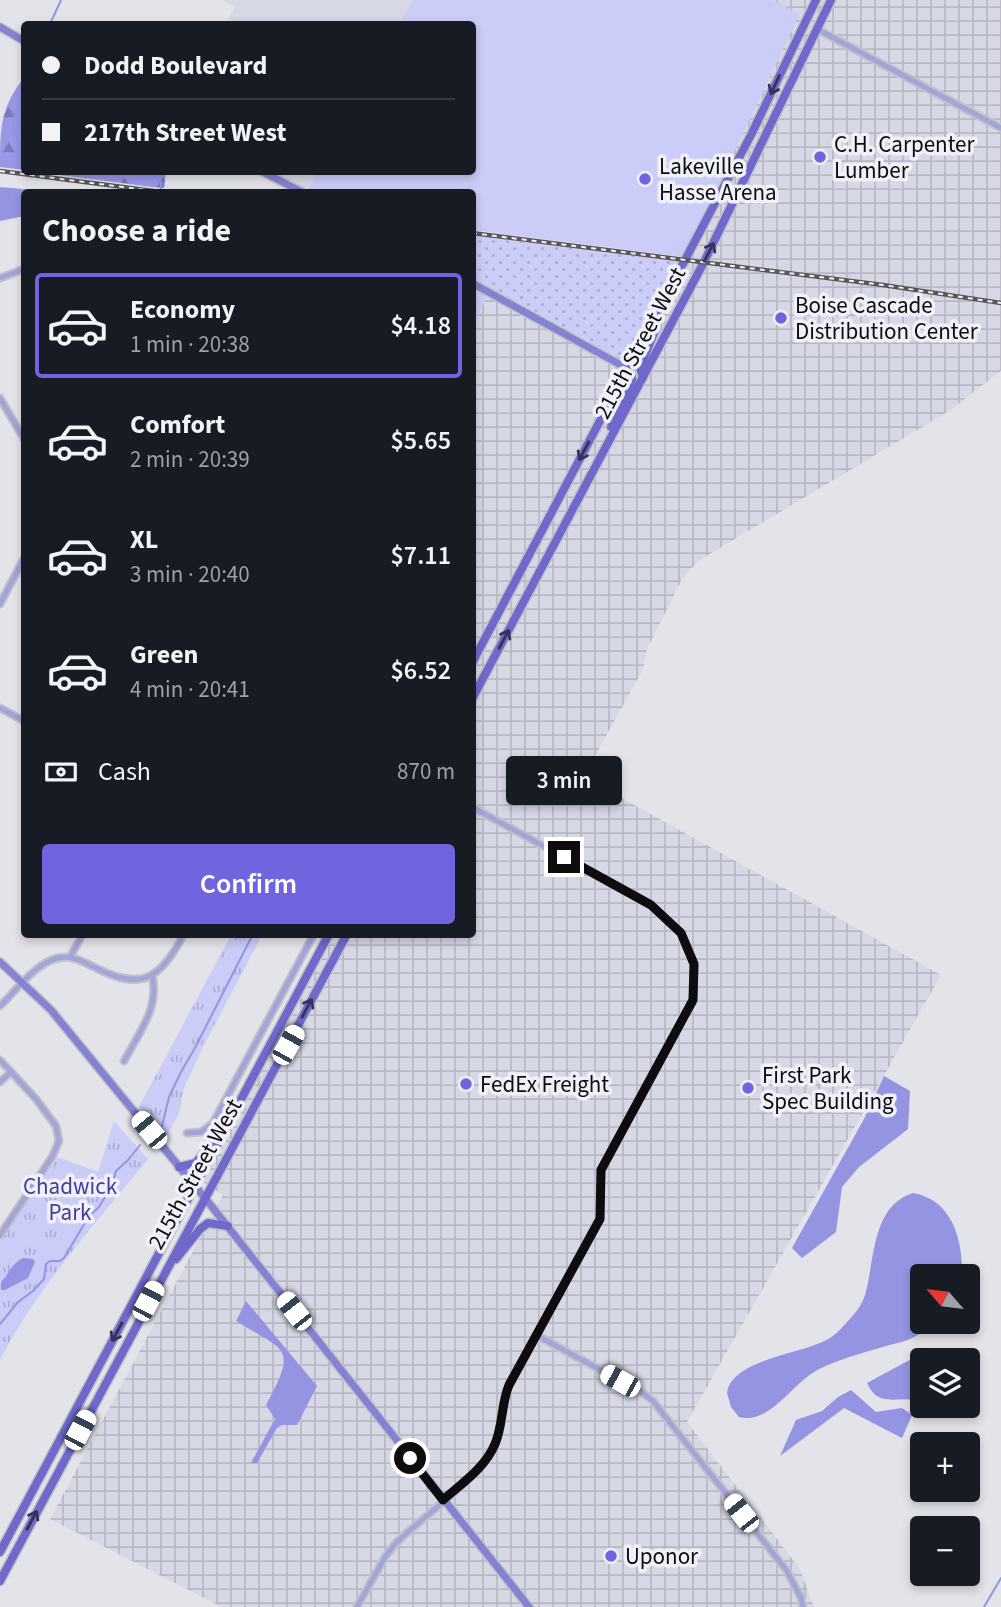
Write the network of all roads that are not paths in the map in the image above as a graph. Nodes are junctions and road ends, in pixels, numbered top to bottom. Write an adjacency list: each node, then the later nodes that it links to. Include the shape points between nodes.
1 (816, 0): 12 (main road, 215th Street West, one-way to 12)
2 (831, 0): 4 (main road, 215th Street West)
3 (0, 27): 5 (main road)
4 (817, 29): 6 (street); 14 (main road, 215th Street West, one-way to 4, via 719,233)
5 (21, 39)
6 (1001, 128)
7 (269, 175): 8 (main road)
8 (296, 189)
9 (21, 270): 10 (street)
10 (0, 278)
11 (476, 286): 13 (main road)
12 (666, 299): 13 (main road, 215th Street West); 14 (main road, via 640,368)
13 (628, 369): 17 (main road, via 632,380); 22 (main road, 215th Street West, one-way to 22)
14 (643, 377): 17 (main road, 215th Street West)
15 (0, 398): 16 (street)
16 (21, 434)
17 (600, 459): 23 (main road, 215th Street West, one-way to 17)
18 (21, 564): 20 (street)
19 (0, 587): 20 (street)
20 (7, 591): 21 (street)
21 (0, 604)
22 (476, 655)
23 (476, 692)
24 (0, 708): 25 (street)
25 (21, 719)
26 (476, 809): 49 (street, via 651,905 681,933 694,964 693,1000 601,1170 600,1219)
27 (81, 938): 32 (street)
28 (182, 938): 34 (street, via 170,960)
29 (312, 938): 42 (street, 215th Street West, via 213,1123 201,1132)
30 (327, 938): 41 (main road, 215th Street West)
31 (345, 938): 45 (main road, 215th Street West, one-way to 31)
32 (70, 957): 34 (street, via 122,979); 35 (street, via 45,963)
33 (0, 962): 35 (main road)
34 (152, 975): 38 (street, via 154,1002)
35 (23, 984): 36 (street); 43 (main road, via 51,1010)
36 (0, 1006)
37 (0, 1060): 39 (street)
38 (124, 1061)
39 (11, 1072): 40 (street); 47 (street, via 56,1126 59,1141)
40 (0, 1082)
41 (244, 1096): 43 (main road, via 196,1163); 44 (main road, 215th Street West)
42 (187, 1133)
43 (180, 1167): 44 (main road)
44 (195, 1186): 45 (main road); 51 (main road, 215th Street West, one-way to 51)
45 (205, 1197): 46 (main road); 48 (main road, 215th Street West)
46 (228, 1226): 48 (main road, via 208,1223 200,1228); 50 (main road)
47 (0, 1234)
48 (159, 1281): 52 (main road, 215th Street West, one-way to 48)
49 (536, 1335): 50 (street, via 509,1385 496,1443 485,1463); 55 (street, via 653,1401 787,1570)
50 (443, 1500): 53 (street, via 396,1543); 54 (main road)
51 (0, 1552)
52 (0, 1581)
53 (357, 1607)
54 (529, 1607)
55 (803, 1607)

